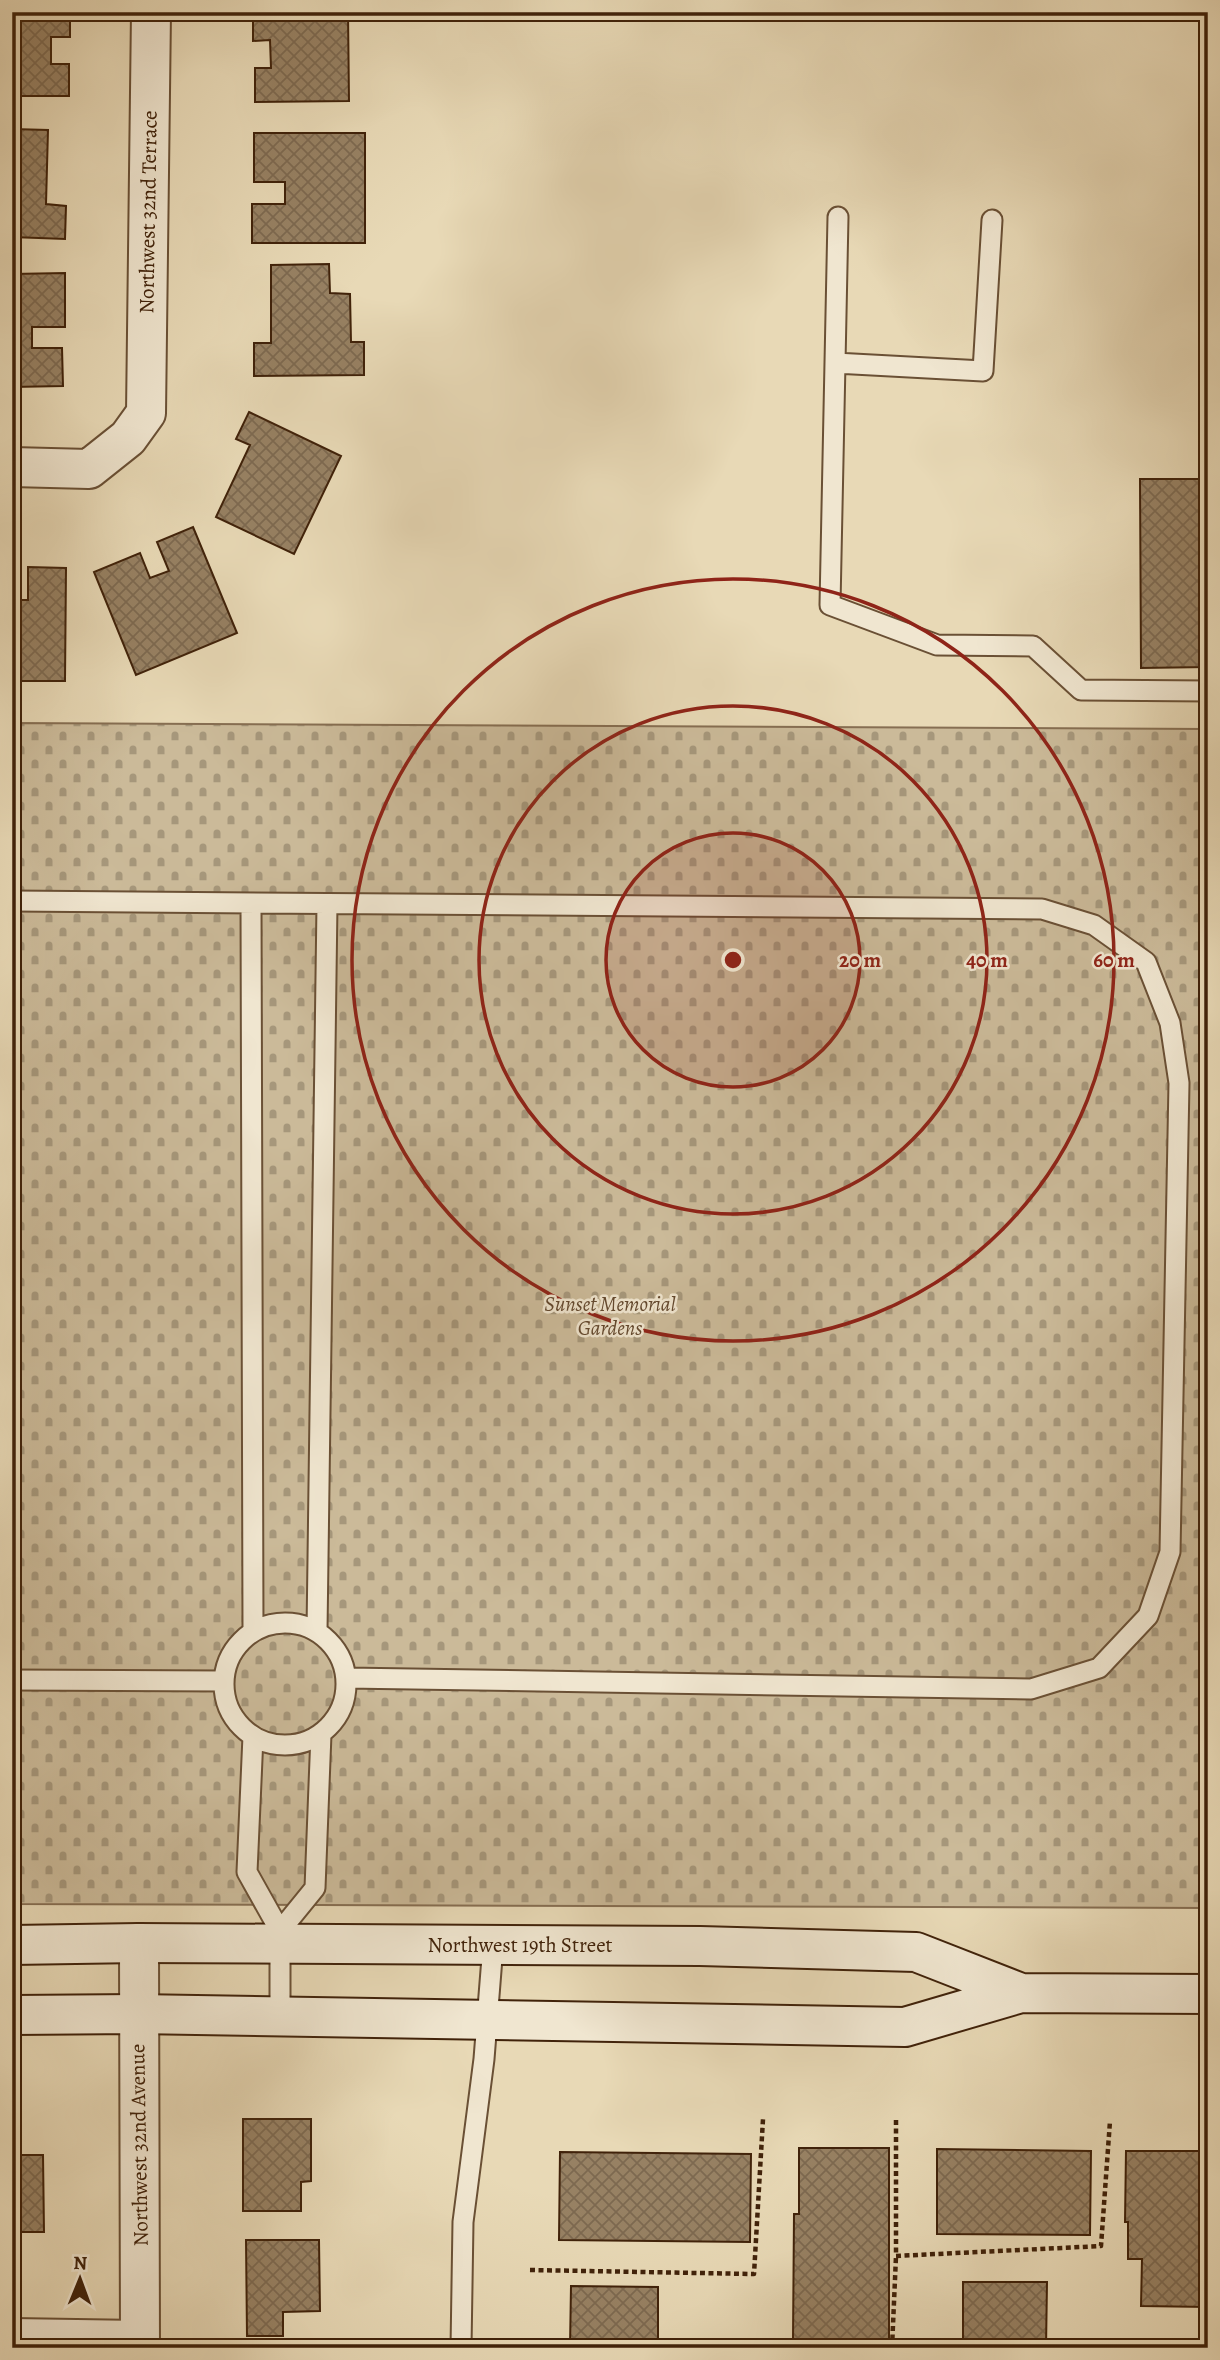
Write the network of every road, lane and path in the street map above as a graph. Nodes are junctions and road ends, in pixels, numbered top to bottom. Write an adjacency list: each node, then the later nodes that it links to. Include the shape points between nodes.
1 (151, 12): 5 (street, Northwest 32nd Terrace, via 146,412 128,438 89,468)
2 (838, 217): 4 (lane)
3 (992, 220): 4 (lane, via 983,371)
4 (835, 363): 6 (lane, via 830,605 937,645 1032,646 1081,690)
5 (12, 467)
6 (1208, 691)
7 (12, 901): 8 (lane)
8 (251, 903): 9 (lane); 10 (lane)
9 (327, 904): 11 (lane); 12 (lane, via 1042,909 1094,925 1146,962 1170,1023 1179,1083 1170,1552 1148,1616 1098,1668 1031,1689)
10 (253, 1631): 11 (lane, via 285,1622); 14 (lane, via 238,1644)
11 (317, 1632): 12 (lane, via 342,1660)
12 (347, 1678): 15 (lane, via 336,1718)
13 (12, 1680): 14 (lane)
14 (223, 1681): 16 (lane, via 230,1712)
15 (321, 1734): 16 (lane, via 287,1745); 17 (lane, via 315,1888)
16 (253, 1736): 17 (lane, via 247,1872)
17 (280, 1937): 18 (street, Northwest 19th Street); 20 (street, Northwest 19th Street); 25 (lane)
18 (139, 1943): 19 (street, Northwest 19th Street); 23 (street, Northwest 32nd Avenue)
19 (12, 1945)
20 (493, 1945): 21 (street, Northwest 19th Street, via 916,1952); 26 (lane)
21 (1021, 1993): 22 (street, Northwest 19th Street); 26 (street, Northwest 19th Street, via 905,2027)
22 (1208, 1994)
23 (137, 2014): 24 (street, Northwest 19th Street); 25 (street, Northwest 19th Street); 33 (street, Northwest 32nd Avenue)
24 (12, 2015)
25 (280, 2017): 26 (street, Northwest 19th Street)
26 (487, 2021): 34 (lane, via 463,2222)
27 (763, 2119): 31 (path, via 754,2274)
28 (896, 2120): 30 (path)
29 (1110, 2121): 30 (path, via 1101,2246)
30 (896, 2256): 35 (path)
31 (530, 2270)
32 (12, 2338): 33 (street)
33 (140, 2344)
34 (461, 2348)
35 (892, 2348)

